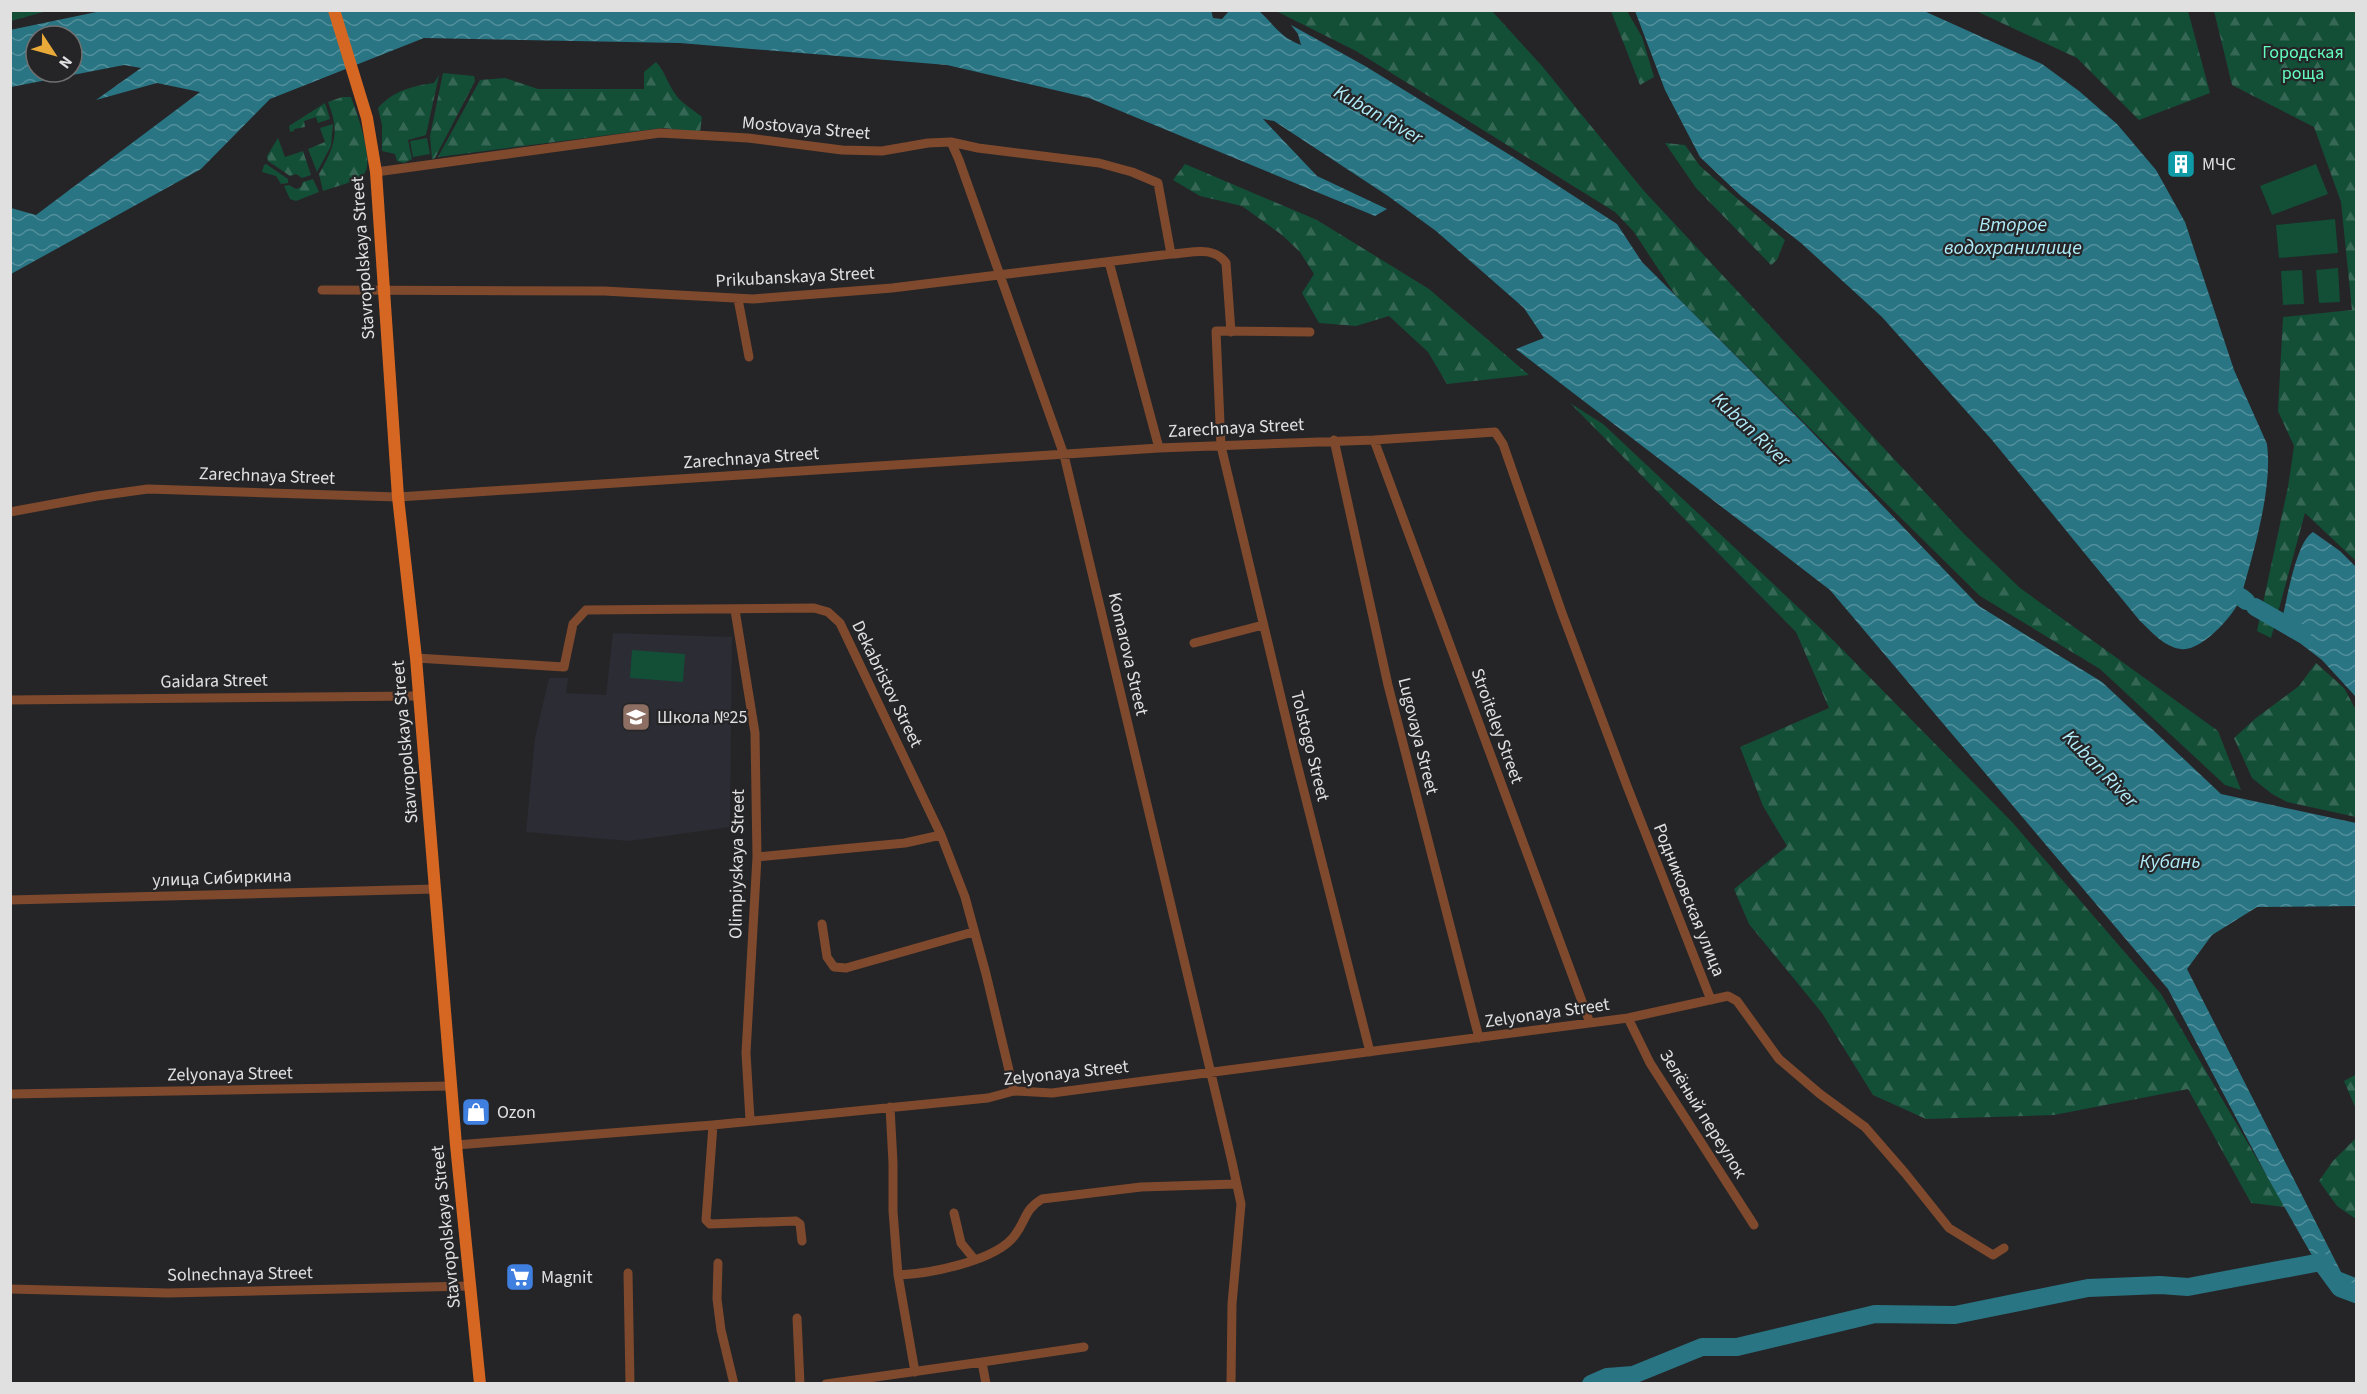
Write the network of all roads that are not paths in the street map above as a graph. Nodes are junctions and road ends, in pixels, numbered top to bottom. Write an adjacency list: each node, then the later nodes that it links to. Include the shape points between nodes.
1 (334, 10): 3 (main road, Stavropolskaya Street, via 372,140)
2 (951, 142): 3 (street, Mostovaya Street, via 882,151 842,150 748,138 660,133); 4 (street, Mostovaya Street, via 1099,163 1158,183); 6 (street, Komarova Street)
3 (376, 171): 7 (main road, Stavropolskaya Street)
4 (1172, 254): 5 (street, Prikubanskaya Street); 10 (street, Prikubanskaya Street, via 1220,255 1226,264)
5 (1110, 262): 6 (street, Prikubanskaya Street); 17 (street)
6 (1001, 274): 9 (street, Prikubanskaya Street, via 892,288); 18 (street, Komarova Street)
7 (383, 289): 8 (street, Prikubanskaya Street); 9 (street, Prikubanskaya Street, via 604,291); 19 (main road, Stavropolskaya Street)
8 (322, 290)
9 (738, 299): 12 (street)
10 (1231, 332): 11 (street); 16 (street, Tolstogo Street, via 1216,332)
11 (1310, 332)
12 (749, 357)
13 (1495, 432): 15 (street, Zarechnaya Street); 33 (street, Родниковская улица, via 1503,444 1562,613)
14 (1334, 440): 15 (street, Zarechnaya Street); 16 (street, Zarechnaya Street); 36 (street, Lugovaya Street, via 1388,685)
15 (1374, 440): 35 (street, Stroiteley Street)
16 (1221, 446): 17 (street, Zarechnaya Street); 22 (street, Tolstogo Street)
17 (1159, 448): 18 (street, Zarechnaya Street)
18 (1064, 455): 19 (street, Zarechnaya Street); 38 (street, Komarova Street)
19 (398, 497): 20 (street, Zarechnaya Street, via 148,489); 24 (main road, Stavropolskaya Street)
20 (10, 512)
21 (735, 610): 24 (street, Dekabristov Street, via 586,610 573,624 564,667); 27 (street, Dekabristov Street, via 814,608 828,612 840,623); 28 (street, Olimpiyskaya Street, via 755,733)
22 (1263, 625): 23 (street); 37 (street, Tolstogo Street)
23 (1194, 643)
24 (416, 658): 25 (main road, Stavropolskaya Street)
25 (419, 696): 26 (street, Gaidara Street); 29 (main road, Stavropolskaya Street)
26 (10, 700)
27 (941, 835): 28 (street, via 905,843); 32 (street, Dekabristov Street, via 965,897)
28 (757, 857): 43 (street, Olimpiyskaya Street, via 746,1053)
29 (435, 889): 30 (street, улица Сибиркина); 39 (main road, Stavropolskaya Street)
30 (10, 900)
31 (822, 924): 32 (street, via 827,957 834,967 846,968)
32 (973, 932): 40 (street, Dekabristov Street)
33 (1711, 1000): 34 (street, Zelyonaya Street); 50 (street, Родниковская улица, via 1728,996 1737,1001 1779,1059 1865,1127 1949,1228 1993,1255)
34 (1628, 1018): 35 (street, Zelyonaya Street); 48 (street, Зелёный переулок, via 1650,1063)
35 (1590, 1023): 36 (street, Zelyonaya Street)
36 (1479, 1038): 37 (street, Zelyonaya Street)
37 (1370, 1052): 38 (street, Zelyonaya Street)
38 (1210, 1073): 40 (street, Zelyonaya Street, via 1052,1093); 46 (street, Komarova Street)
39 (450, 1086): 41 (street, Zelyonaya Street); 45 (main road, Stavropolskaya Street)
40 (1014, 1091): 42 (street, Zelyonaya Street, via 988,1098)
41 (10, 1094)
42 (890, 1107): 43 (street, Zelyonaya Street); 54 (street)
43 (750, 1120): 44 (street, Zelyonaya Street)
44 (714, 1125): 45 (street, Zelyonaya Street); 49 (street, via 706,1220 710,1224 796,1221 801,1224)
45 (456, 1145): 55 (main road, Stavropolskaya Street)
46 (1236, 1184): 51 (street, via 1141,1187 1042,1199 1031,1206 1015,1237); 67 (street, Komarova Street, via 1241,1204 1232,1304)
47 (954, 1213): 51 (street, via 961,1243)
48 (1754, 1224)
49 (802, 1241)
50 (2004, 1248)
51 (975, 1260): 54 (street, via 925,1274)
52 (718, 1263): 63 (street, via 721,1330)
53 (628, 1273): 62 (street)
54 (898, 1275): 60 (street)
55 (470, 1286): 56 (street, Solnechnaya Street, via 168,1293); 61 (main road, Stavropolskaya Street)
56 (10, 1289)
57 (797, 1318): 64 (street)
58 (1084, 1347): 59 (street)
59 (982, 1362): 60 (street); 66 (street)
60 (915, 1372): 65 (street)
61 (480, 1383)
62 (630, 1383)
63 (734, 1383)
64 (800, 1383)
65 (826, 1383)
66 (986, 1383)
67 (1232, 1383)

